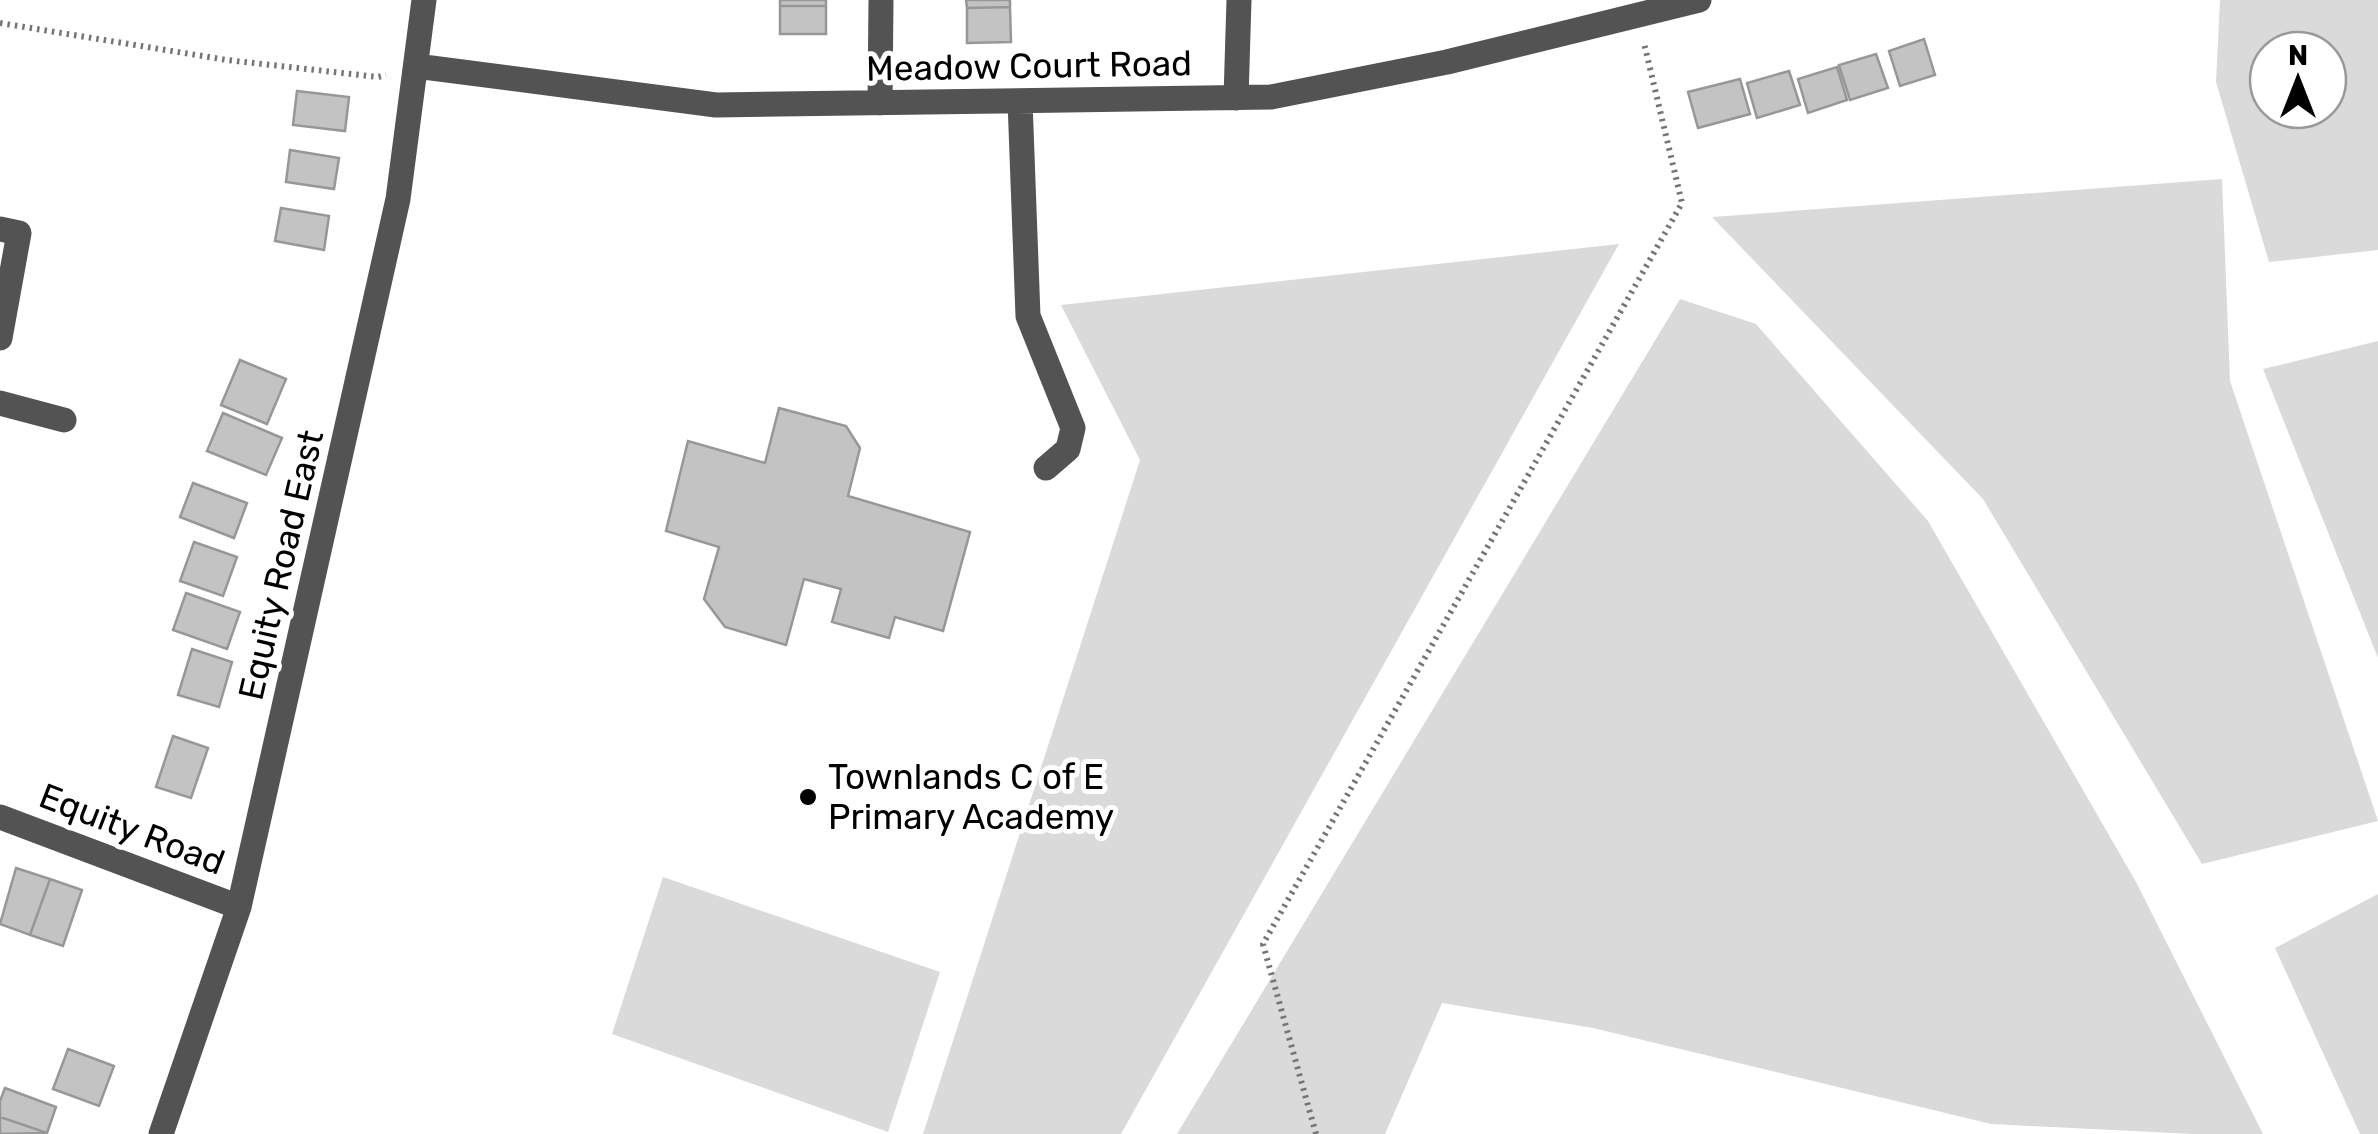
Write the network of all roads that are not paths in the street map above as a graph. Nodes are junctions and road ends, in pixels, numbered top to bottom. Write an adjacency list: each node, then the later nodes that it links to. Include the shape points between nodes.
1 (424, 0): 6 (street, Equity Road East)
2 (881, 0): 9 (street)
3 (1239, 0): 7 (street)
4 (1699, 0): 5 (street, Meadow Court Road)
5 (1625, 11): 7 (street, Meadow Court Road, via 1448,62)
6 (416, 66): 9 (street, Meadow Court Road, via 716,105); 16 (street, Equity Road East, via 398,199)
7 (1236, 98): 8 (street, Meadow Court Road)
8 (1020, 101): 9 (street, Meadow Court Road); 14 (street, via 1028,316 1074,428 1068,449)
9 (880, 103)
10 (10, 231): 11 (street)
11 (0, 338)
12 (0, 404): 13 (street)
13 (64, 420)
14 (1046, 468)
15 (0, 817): 16 (street, Equity Road)
16 (239, 907): 17 (street, Equity Road East)
17 (161, 1134)

